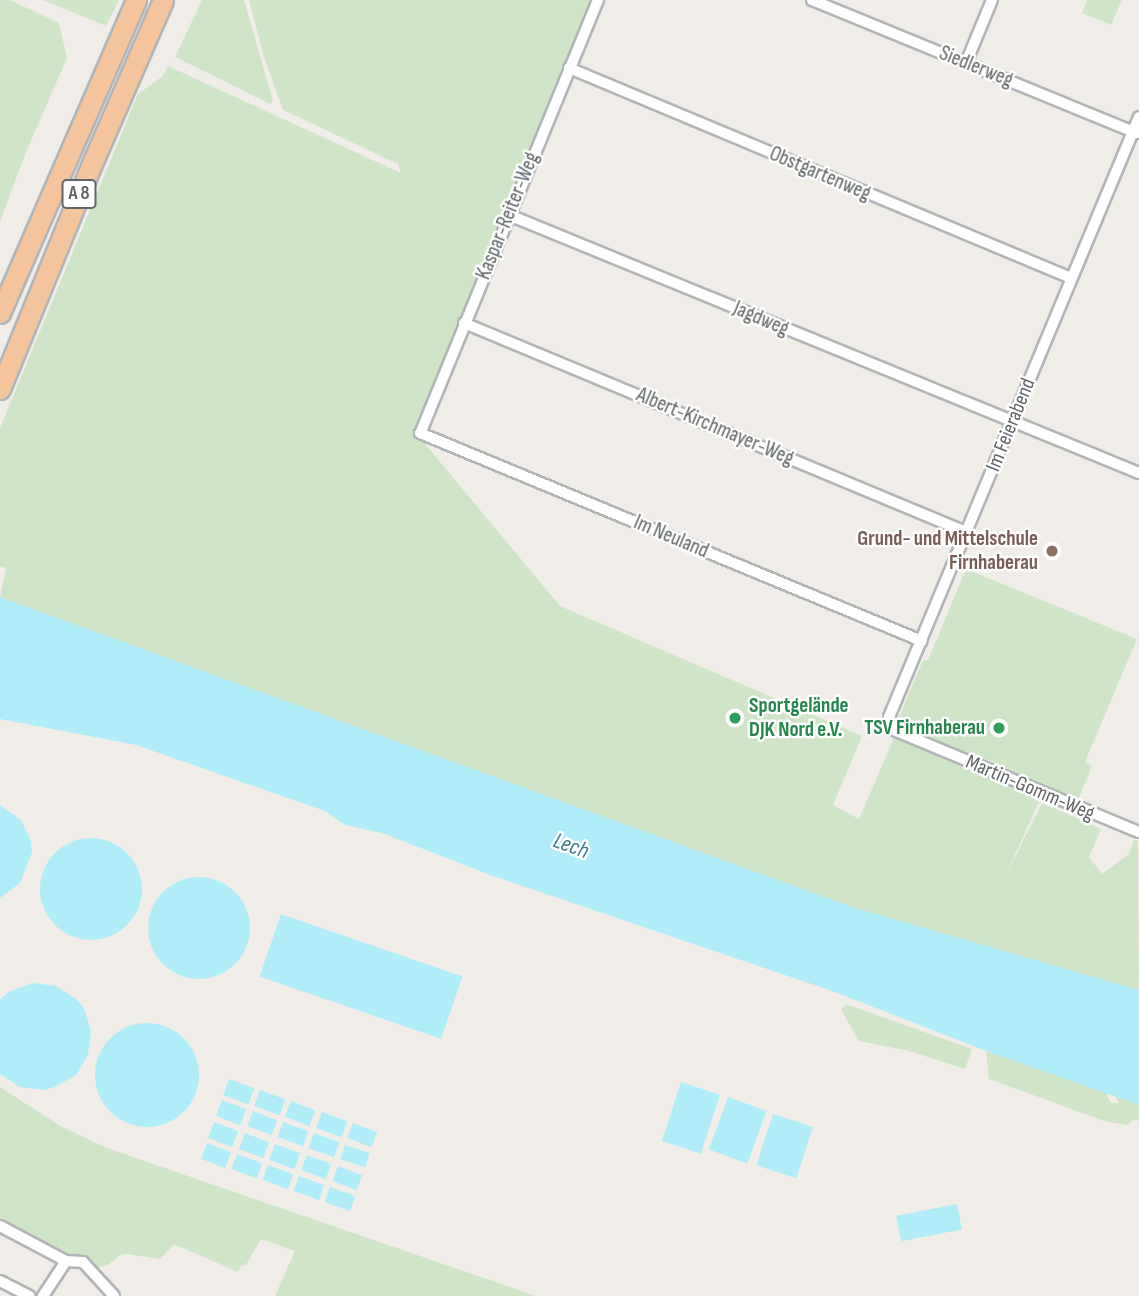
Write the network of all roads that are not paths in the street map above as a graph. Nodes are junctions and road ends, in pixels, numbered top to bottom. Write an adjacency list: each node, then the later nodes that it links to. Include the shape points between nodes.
1 (136, 0): 12 (highway, A 8)
2 (163, 0): 14 (highway, A 8)
3 (598, 0): 7 (street, Kaspar-Reiter-Weg)
4 (992, 0): 6 (street)
5 (818, 1): 6 (street, Siedlerweg)
6 (966, 63): 9 (street, Siedlerweg)
7 (569, 68): 10 (street, Kaspar-Reiter-Weg); 11 (street, Obstgartenweg)
8 (1139, 117): 9 (street, Im Feierabend)
9 (1136, 133): 11 (street, Im Feierabend)
10 (509, 215): 13 (street, Kaspar-Reiter-Weg); 15 (street, Jagdweg)
11 (1071, 278): 15 (street, Im Feierabend)
12 (0, 313)
13 (464, 323): 16 (street, Kaspar-Reiter-Weg); 18 (street, Albert-Kirchmayer-Weg)
14 (0, 389)
15 (1012, 424): 17 (street, Jagdweg); 18 (street, Im Feierabend)
16 (420, 433): 19 (street, Im Neuland)
17 (1139, 473)
18 (966, 532): 19 (street, Im Feierabend)
19 (922, 641): 20 (street, Im Feierabend)
20 (889, 717): 21 (street, Martin-Gomm-Weg, via 897,731)
21 (1139, 832)
22 (0, 1226): 23 (street)
23 (66, 1261): 26 (street); 27 (street, via 83,1262)
24 (0, 1280): 25 (street)
25 (29, 1296)
26 (43, 1296)
27 (114, 1296)

